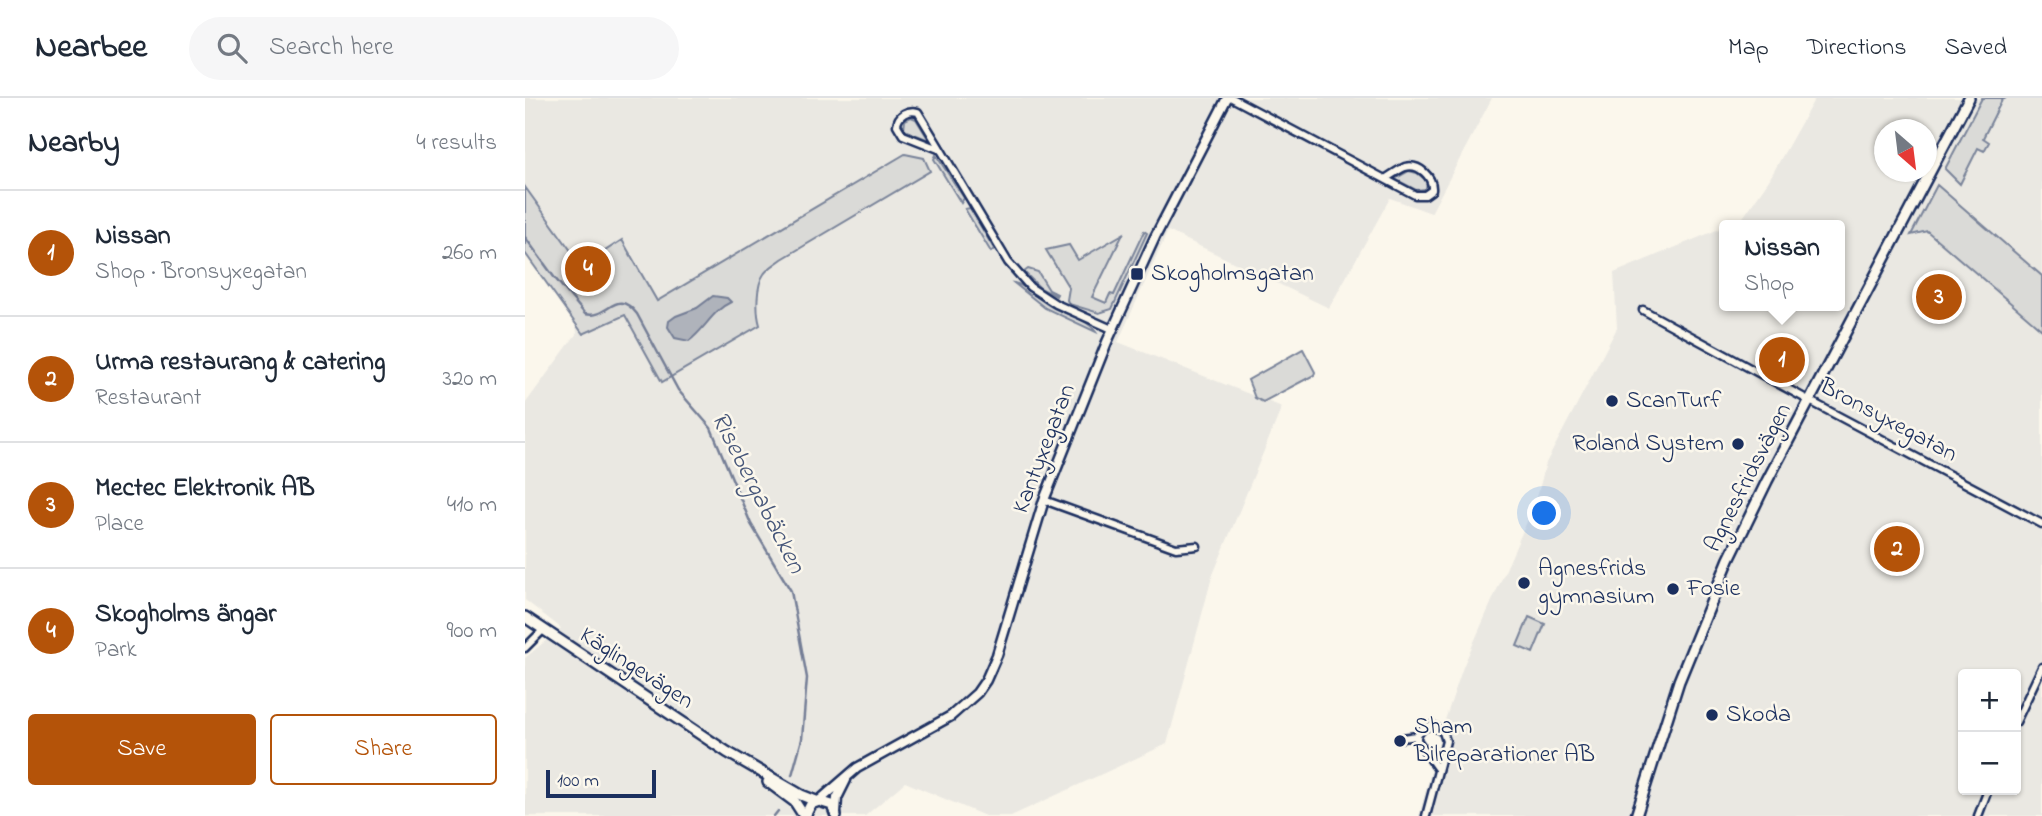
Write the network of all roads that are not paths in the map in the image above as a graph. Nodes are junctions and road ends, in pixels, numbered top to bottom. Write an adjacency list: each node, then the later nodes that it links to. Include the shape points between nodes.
1 (1230, 98): 4 (street); 6 (street, Kantyxegatan, via 1154,237)
2 (1969, 98): 7 (main road, Agnesfridsvägen)
3 (941, 150): 3 (street, via 903,135 897,120 909,111 918,112); 6 (street, via 1008,262 1024,280 1056,304)
4 (1385, 179): 4 (street, via 1415,195 1432,190 1427,174 1413,166)
5 (1643, 310): 7 (street, Bronsyxegatan)
6 (1112, 329): 8 (street, Kantyxegatan)
7 (1810, 401): 9 (street, Bronsyxegatan); 26 (main road, Agnesfridsvägen, via 1713,593)
8 (1044, 500): 10 (street, via 1176,548); 19 (street, Kantyxegatan, via 997,655 981,687 951,716)
9 (2042, 524)
10 (1197, 546)
11 (525, 617): 12 (main road, Käglingevägen)
12 (542, 631): 13 (street); 18 (main road, Käglingevägen)
13 (525, 648)
14 (2042, 667): 15 (street)
15 (2021, 711)
16 (1417, 736): 17 (street); 20 (street); 20 (street, via 1432,725 1443,732)
17 (1402, 737)
18 (727, 752): 22 (main road, Käglingevägen); 24 (main road, Käglingevägen, via 795,802)
19 (857, 768): 22 (street, Kantyxegatan); 23 (street, Kantyxegatan, via 840,789)
20 (1437, 768): 25 (street)
21 (1985, 795): 27 (street)
22 (817, 801): 23 (main road, Käglingevägen, via 828,803); 24 (main road)
23 (836, 815)
24 (804, 816)
25 (1426, 816)
26 (1636, 816)
27 (1978, 816)

